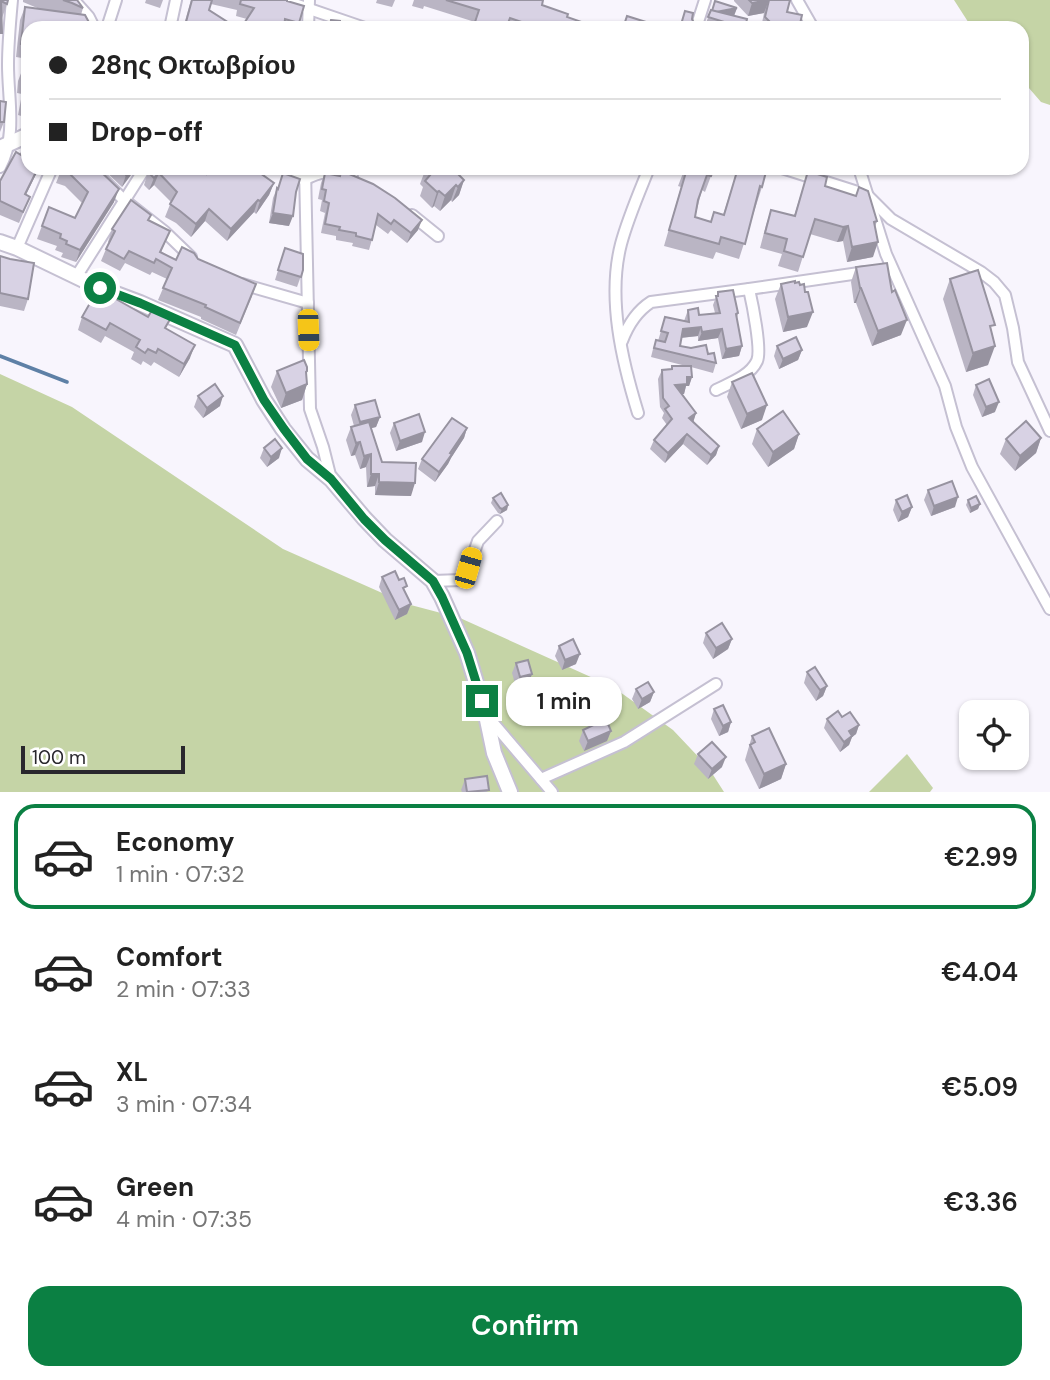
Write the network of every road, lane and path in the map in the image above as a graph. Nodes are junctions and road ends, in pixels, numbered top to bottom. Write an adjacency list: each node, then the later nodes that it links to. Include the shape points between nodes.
1 (12, 0): 16 (street)
2 (71, 0): 9 (street)
3 (116, 0): 10 (street)
4 (176, 0): 11 (street)
5 (283, 0): 8 (street)
6 (705, 0): 13 (street)
7 (797, 0): 14 (street)
8 (309, 5): 12 (street)
9 (88, 21)
10 (109, 21)
11 (172, 21)
12 (348, 21)
13 (698, 21)
14 (809, 21)
15 (21, 138): 16 (street)
16 (5, 146): 17 (street)
17 (0, 167)
18 (49, 175): 32 (street)
19 (98, 175): 28 (street)
20 (140, 175): 28 (street)
21 (305, 175): 38 (street)
22 (342, 175): 26 (street)
23 (646, 175): 39 (street, via 620,246 616,272)
24 (804, 175): 27 (street)
25 (861, 175): 27 (street)
26 (367, 184)
27 (867, 195): 34 (street); 42 (street, via 891,219 981,272 1005,295 1018,362)
28 (124, 200): 33 (street); 35 (street)
29 (399, 205): 30 (street)
30 (438, 236)
31 (0, 242): 32 (street)
32 (17, 248): 35 (street)
33 (200, 265)
34 (893, 268): 37 (street); 46 (street, via 945,386 972,467)
35 (76, 277): 43 (street, via 235,345 284,429 307,459)
36 (227, 278): 38 (street)
37 (749, 289): 39 (street, via 651,302 626,329); 40 (street, via 757,363)
38 (308, 303): 43 (street, via 310,409)
39 (622, 344): 41 (street)
40 (716, 390)
41 (638, 413)
42 (1050, 431)
43 (331, 479): 45 (street, via 364,519)
44 (497, 521): 45 (street, via 478,541 465,578)
45 (433, 581): 48 (street, via 467,653)
46 (1050, 609)
47 (716, 684): 49 (street, via 624,743)
48 (486, 715): 49 (street); 50 (street, via 494,753)
49 (541, 779): 51 (street)
50 (510, 792)
51 (552, 792)

